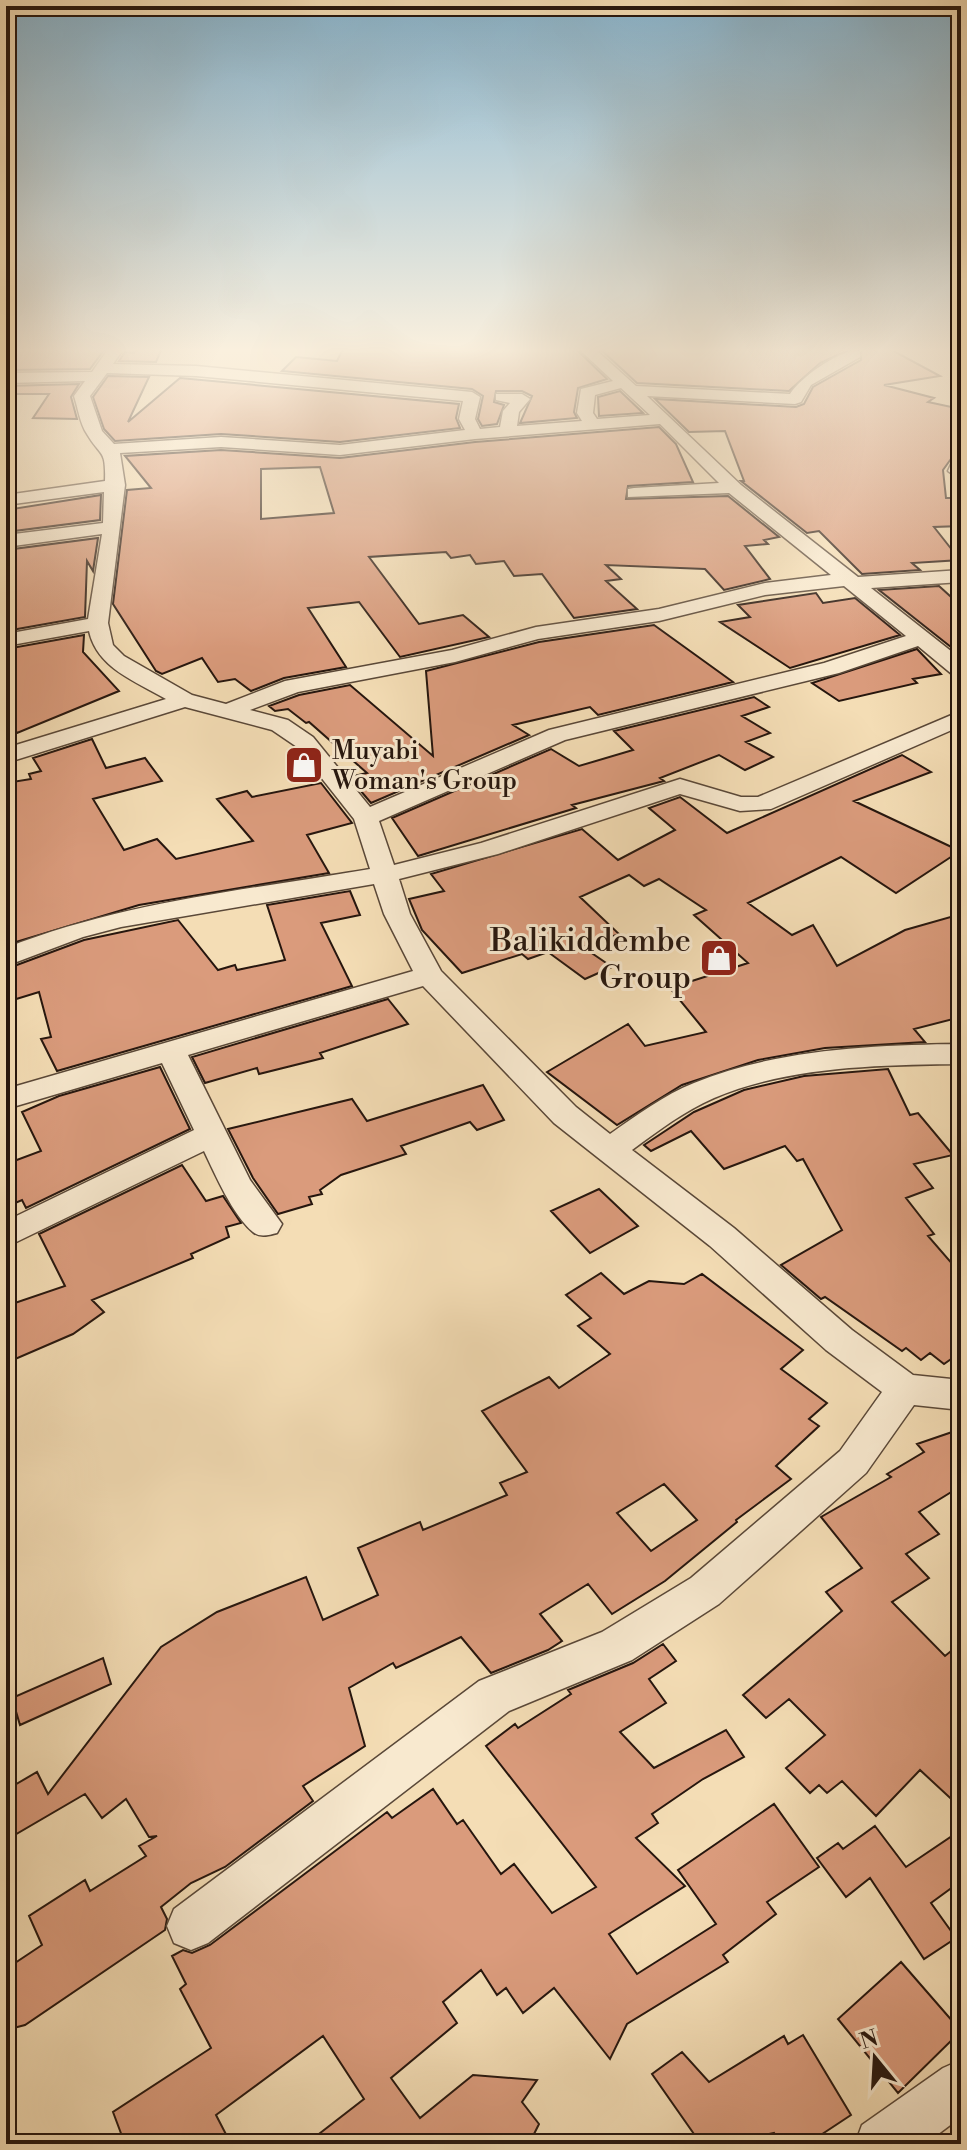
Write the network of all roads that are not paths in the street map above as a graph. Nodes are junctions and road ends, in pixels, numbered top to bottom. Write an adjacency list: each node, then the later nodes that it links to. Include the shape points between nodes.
1 (121, 448): 5 (street)
2 (315, 448): 3 (street)
3 (354, 448)
4 (694, 448): 9 (street)
5 (110, 449): 8 (street)
6 (961, 460): 7 (street)
7 (961, 475)
8 (116, 485): 11 (street); 12 (street)
9 (733, 487): 10 (street); 15 (street)
10 (634, 493)
11 (6, 500)
12 (112, 527): 13 (street); 16 (street)
13 (6, 541)
14 (961, 576): 15 (street)
15 (852, 581): 17 (street); 21 (street, via 765,589 659,615 536,633 455,656 293,686)
16 (98, 623): 18 (street); 20 (street, via 103,647 116,661)
17 (924, 637): 19 (street); 24 (street, via 831,668 557,735)
18 (6, 640)
19 (961, 670)
20 (184, 700): 21 (street); 23 (street)
21 (228, 711): 24 (street, via 280,725 305,742)
22 (961, 718): 25 (street, via 762,804 740,804 680,786 489,849)
23 (6, 756)
24 (366, 818): 25 (street)
25 (387, 874): 26 (street, via 120,919); 27 (street, via 397,914)
26 (6, 958)
27 (429, 975): 28 (street); 32 (street, via 565,1115)
28 (171, 1050): 30 (street); 31 (street)
29 (961, 1054): 32 (street, via 826,1064 718,1085 686,1099)
30 (6, 1099)
31 (210, 1135): 33 (street); 34 (street)
32 (609, 1150): 35 (street)
33 (265, 1224)
34 (6, 1235)
35 (905, 1389): 36 (street); 37 (street, via 853,1462 705,1591 617,1646 494,1696)
36 (961, 1395)
37 (191, 1926)
38 (961, 2086): 39 (street)
39 (881, 2144)

